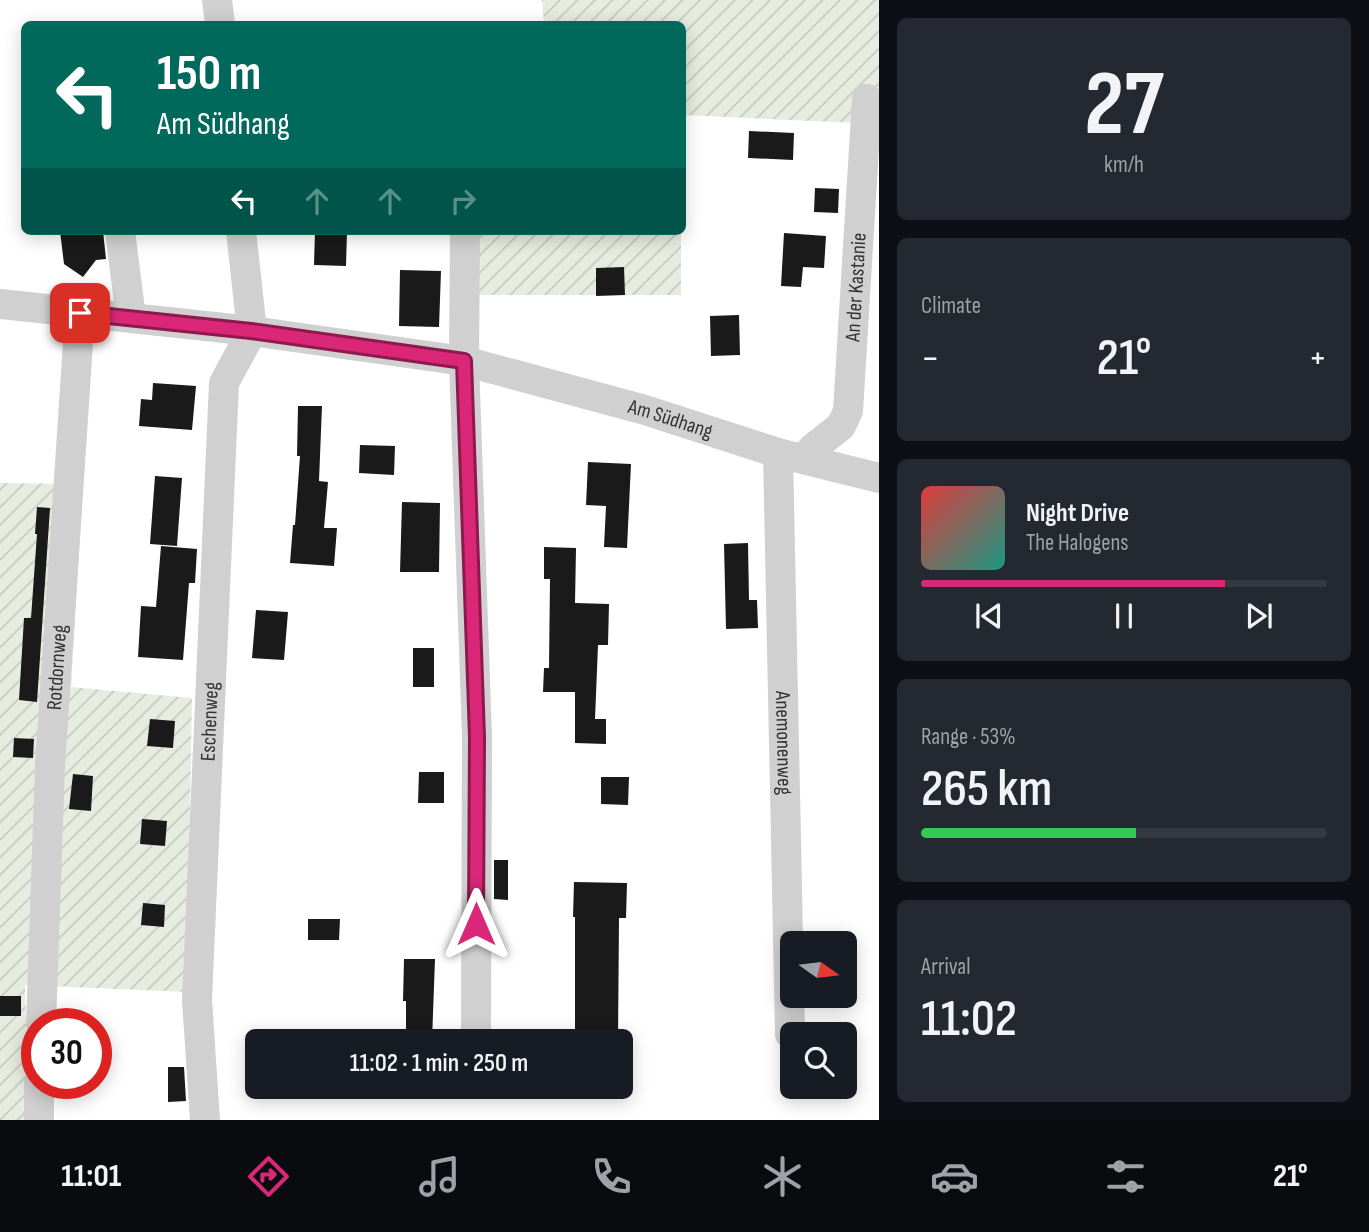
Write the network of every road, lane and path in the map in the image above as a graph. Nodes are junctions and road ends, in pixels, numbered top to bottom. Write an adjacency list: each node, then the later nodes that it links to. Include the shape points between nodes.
1 (217, 0): 2 (street)
2 (220, 21)
3 (867, 99): 12 (street, An der Kastanie, via 848,411 841,426 813,448)
4 (121, 235): 9 (street)
5 (241, 235): 10 (street)
6 (466, 235): 11 (street)
7 (0, 304): 8 (street, Am Südhang)
8 (80, 313): 9 (street, Am Südhang); 14 (street, Rotdornweg, via 50,765)
9 (131, 318): 10 (street, Am Südhang)
10 (251, 331): 11 (street, Am Südhang); 19 (street, Eschenweg, via 224,383 197,999)
11 (464, 361): 12 (street, Am Südhang); 16 (street, via 477,737)
12 (791, 455): 13 (street, Am Südhang); 15 (street, Anemonenweg)
13 (879, 478)
14 (42, 1008)
15 (790, 1022)
16 (476, 1029)
17 (39, 1099): 18 (street)
18 (39, 1120)
19 (205, 1120)

